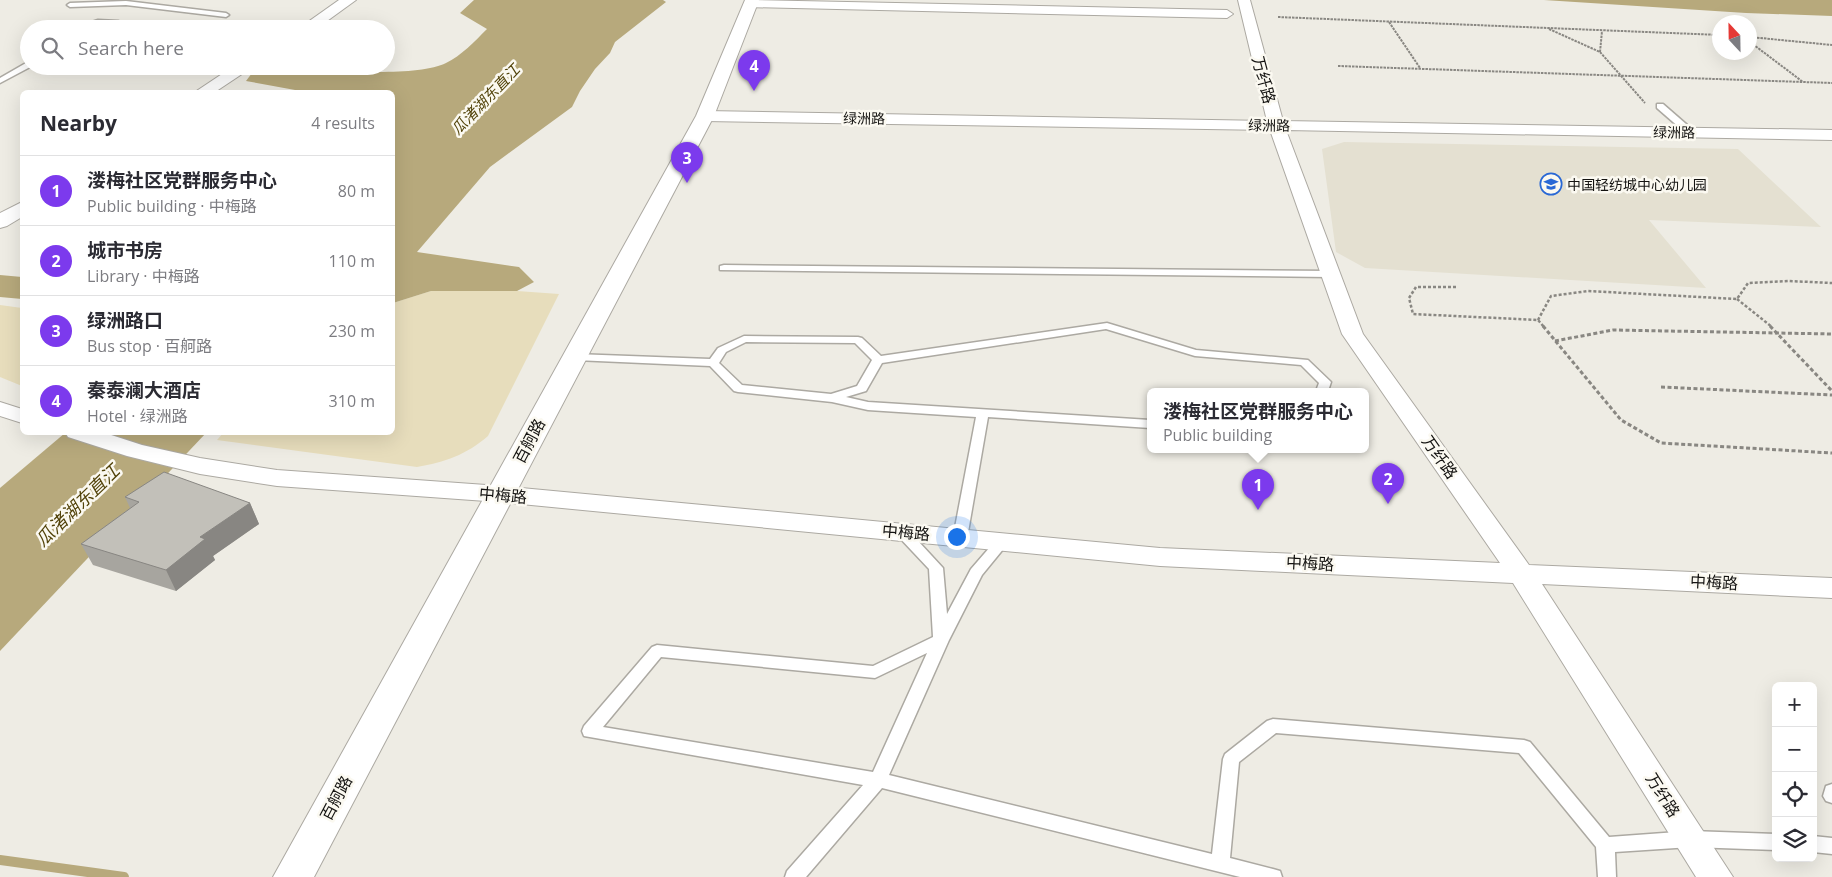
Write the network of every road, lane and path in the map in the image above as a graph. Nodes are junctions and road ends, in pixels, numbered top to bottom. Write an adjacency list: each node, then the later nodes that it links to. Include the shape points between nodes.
1 (349, 0): 10 (street)
2 (751, 2): 4 (street); 29 (street, 百舸路)
3 (68, 3): 5 (lane, via 126,3); 6 (lane)
4 (1236, 7): 30 (street, 万纤路)
5 (226, 15)
6 (91, 17): 8 (lane); 9 (lane)
7 (1278, 17): 11 (path)
8 (86, 20)
9 (104, 20)
10 (319, 20)
11 (1389, 22): 12 (path); 20 (path)
12 (1547, 28): 13 (path); 18 (path)
13 (1602, 31): 14 (path); 18 (path)
14 (1712, 35)
15 (1757, 38): 16 (path)
16 (1832, 45)
17 (1757, 47): 25 (path)
18 (1600, 52): 23 (path)
19 (1338, 66): 20 (path)
20 (1420, 69): 23 (path)
21 (20, 70): 24 (lane)
22 (231, 75): 27 (street)
23 (1620, 76): 25 (path); 31 (path)
24 (0, 82)
25 (1804, 82): 26 (path)
26 (1832, 83)
27 (207, 90)
28 (1660, 106): 32 (lane)
29 (705, 116): 30 (street, 绿洲路); 45 (street, 百舸路)
30 (1276, 125): 31 (street, 绿洲路); 37 (street, 万纤路)
31 (1674, 132): 32 (street, 绿洲路)
32 (1691, 132): 33 (street, 绿洲路)
33 (1832, 135)
34 (20, 209): 35 (street)
35 (0, 222)
36 (724, 268): 37 (lane)
37 (1330, 274): 62 (street, 万纤路, via 1352,334)
38 (1832, 282): 40 (path, via 1748,283)
39 (1456, 287): 41 (path, via 1416,287 1409,298 1413,314)
40 (1737, 299): 41 (path, via 1588,291 1551,296); 42 (path)
41 (1538, 320): 44 (path)
42 (1778, 332): 43 (path); 44 (path, via 1613,330); 50 (path)
43 (1832, 334)
44 (1555, 341): 57 (path, via 1621,420 1661,443)
45 (575, 357): 47 (lane); 58 (street, 百舸路)
46 (878, 360): 47 (lane, via 858,340 744,339 722,350); 49 (lane, via 1107,326 1196,353 1304,362 1325,382); 51 (lane, via 862,388)
47 (714, 363): 51 (lane, via 738,388)
48 (1661, 387): 50 (path)
49 (1323, 388)
50 (1832, 393)
51 (832, 398): 53 (lane, via 868,406)
52 (0, 409): 54 (street)
53 (983, 414): 55 (lane); 60 (lane)
54 (20, 415)
55 (1147, 424)
56 (85, 435): 58 (street, 中梅路, via 200,466 277,478)
57 (1832, 453)
58 (500, 494): 59 (street, 中梅路); 74 (street, 百舸路)
59 (902, 532): 60 (street, 中梅路); 64 (lane, via 936,568)
60 (960, 538): 61 (street, 中梅路)
61 (1002, 542): 62 (street, 中梅路, via 1160,557); 64 (lane, via 976,572)
62 (1521, 572): 63 (street, 中梅路); 68 (street, 万纤路)
63 (1832, 588)
64 (941, 640): 65 (lane); 65 (lane, via 874,672 657,651 590,731)
65 (878, 780): 73 (lane); 75 (lane)
66 (1832, 791): 67 (lane)
67 (1832, 796)
68 (1691, 839): 69 (lane); 71 (lane); 78 (street, 万纤路)
69 (1772, 842)
70 (1817, 844): 72 (lane)
71 (1605, 846): 73 (lane, via 1524,747 1273,726 1231,759); 77 (lane)
72 (1832, 846)
73 (1220, 864): 76 (lane)
74 (293, 877)
75 (794, 877)
76 (1273, 877)
77 (1607, 877)
78 (1715, 877)

